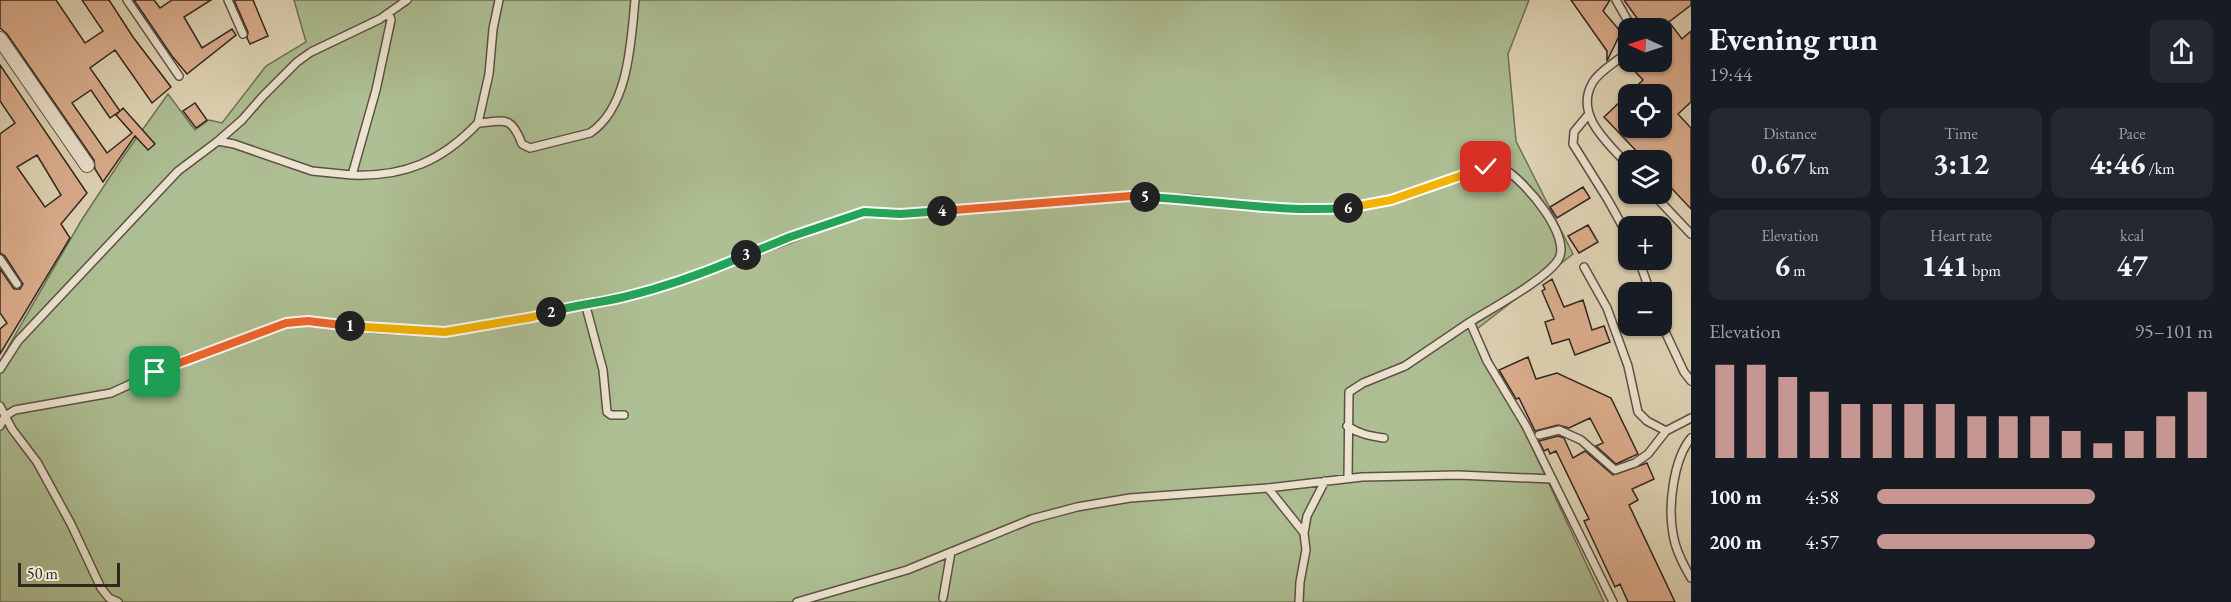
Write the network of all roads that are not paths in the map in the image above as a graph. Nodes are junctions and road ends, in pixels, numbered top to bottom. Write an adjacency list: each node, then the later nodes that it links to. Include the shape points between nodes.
1 (127, 0): 12 (lane)
2 (228, 0): 9 (lane)
3 (407, 0): 7 (lane)
4 (499, 0): 14 (lane)
5 (635, 0): 14 (lane, via 624,79 610,112 596,129 570,140 530,148 522,144 512,123)
6 (1616, 0): 8 (lane)
7 (389, 13): 15 (lane, via 297,62); 18 (lane, via 391,20 376,90)
8 (1626, 18)
9 (243, 34)
10 (0, 39): 17 (street)
11 (1618, 59): 13 (lane, via 1594,80 1587,98)
12 (179, 76)
13 (1588, 115): 16 (lane); 20 (lane, via 1578,126 1572,144)
14 (478, 123): 18 (lane, via 449,150 415,168 375,176)
15 (218, 141): 18 (lane, via 312,171); 28 (lane, via 178,171 18,341)
16 (1618, 154)
17 (87, 165)
18 (352, 175)
19 (1662, 204): 21 (lane)
20 (1618, 218)
21 (1691, 234)
22 (0, 259): 24 (lane)
23 (1584, 267): 36 (lane, via 1607,308 1628,366 1638,412)
24 (17, 284)
25 (585, 303): 26 (lane, via 679,281 864,212 900,214 1131,196 1336,209 1391,200 1495,166 1515,178 1539,203 1556,232 1561,250 1559,259 1548,271); 31 (lane, via 533,317 445,332 308,321 286,323 179,362 111,393 15,410); 32 (lane, via 603,370 607,412)
26 (1470, 322): 35 (lane, via 1405,366 1348,392); 41 (lane)
27 (1667, 336): 29 (lane)
28 (0, 369)
29 (1691, 381)
30 (0, 406): 31 (lane)
31 (5, 416): 34 (lane); 48 (lane, via 71,524 101,588)
32 (624, 416)
33 (1691, 418): 36 (lane)
34 (0, 426)
35 (1347, 426): 38 (lane); 40 (lane)
36 (1666, 430): 37 (lane, via 1648,454 1615,470 1581,440 1559,430)
37 (1539, 435)
38 (1384, 438)
39 (1691, 438): 46 (lane, via 1677,469 1670,510 1673,537)
40 (1348, 478): 41 (lane, via 1458,475); 42 (lane)
41 (1552, 479): 51 (lane)
42 (1325, 481): 43 (lane); 44 (lane, via 1312,503)
43 (1268, 488): 44 (lane); 45 (lane, via 1130,498 1077,507 1032,519)
44 (1304, 533): 50 (lane, via 1306,550)
45 (951, 552): 47 (lane); 49 (lane, via 898,574)
46 (1691, 578)
47 (943, 598)
48 (118, 602)
49 (796, 602)
50 (1299, 602)
51 (1613, 602)

